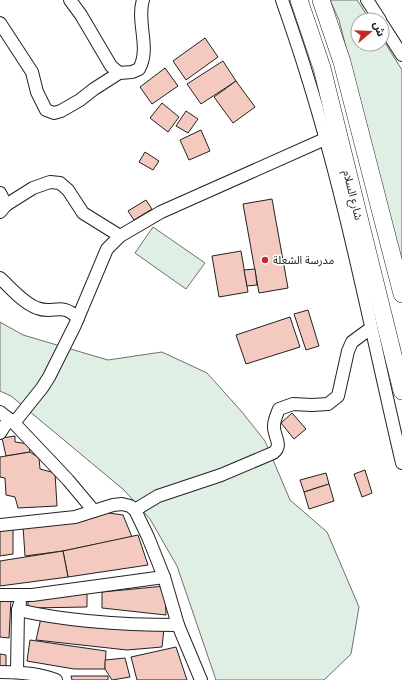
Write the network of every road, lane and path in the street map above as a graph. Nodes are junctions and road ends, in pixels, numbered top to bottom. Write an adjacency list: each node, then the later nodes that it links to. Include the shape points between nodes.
1 (70, 0): 11 (street, via 111,66)
2 (142, 0): 11 (street, via 144,61 139,69)
3 (282, 0): 12 (street, via 306,69)
4 (299, 0): 20 (highway, شارع السلام, via 322,68)
5 (321, 0): 17 (highway, شارع السلام, via 342,62)
6 (367, 0): 7 (street)
7 (375, 12)
8 (0, 23): 11 (street, via 32,72 37,92 46,110 54,113 61,111)
9 (390, 36): 10 (street)
10 (402, 55)
11 (119, 73)
12 (325, 139): 15 (street, via 161,212); 19 (street)
13 (0, 193): 14 (street)
14 (3, 208): 15 (street, via 33,188 50,182 60,184 68,190 83,213)
15 (120, 236): 18 (street, via 107,249)
16 (0, 278): 18 (street, via 32,306 43,310 61,309)
17 (402, 294)
18 (78, 318): 21 (street, via 46,382)
19 (371, 328): 23 (street); 24 (street, via 352,342 338,396 328,404 292,404 279,409 273,427 279,444 277,450 221,476 158,496)
20 (402, 391)
21 (8, 418): 22 (street); 25 (street, via 68,480)
22 (0, 433)
23 (402, 463)
24 (135, 510): 25 (street, via 122,504); 27 (street)
25 (94, 512): 26 (street, via 76,517)
26 (0, 526)
27 (164, 577): 29 (street); 31 (street)
28 (0, 595): 29 (street)
29 (21, 596): 30 (street)
30 (18, 610): 31 (street, via 45,616 141,625); 33 (street)
31 (178, 625): 35 (street)
32 (0, 672): 33 (street)
33 (17, 672): 34 (street)
34 (56, 680)
35 (201, 680)

